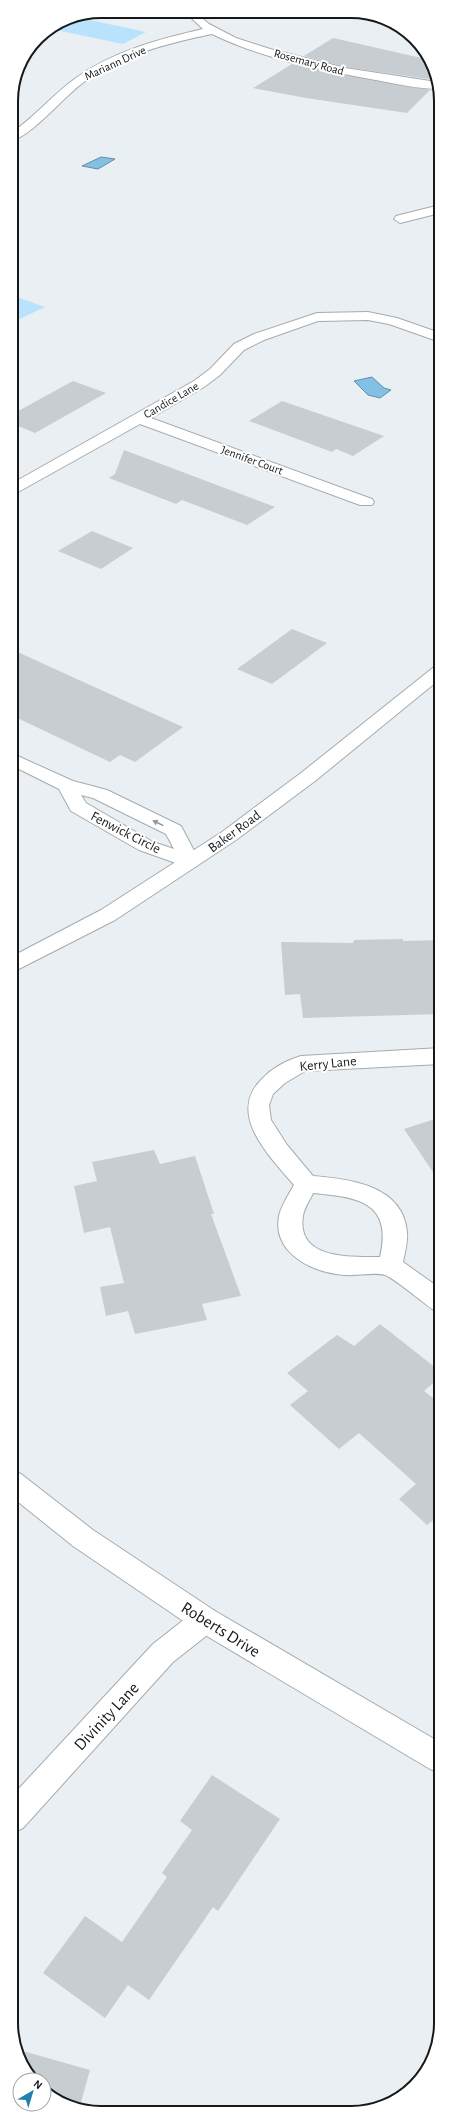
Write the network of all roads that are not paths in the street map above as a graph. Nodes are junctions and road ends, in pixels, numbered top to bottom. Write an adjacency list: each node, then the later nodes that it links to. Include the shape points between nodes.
1 (196, 18): 2 (street, Rosemary Road)
2 (214, 30): 3 (street, Rosemary Road, via 256,48 327,68 374,78); 4 (street, Mariann Drive, via 158,44 102,67 80,80)
3 (432, 85)
4 (18, 133)
5 (434, 210): 6 (street)
6 (400, 219)
7 (326, 302): 8 (street)
8 (330, 316): 9 (street, Candice Lane, via 368,316 392,321); 10 (street, Candice Lane, via 317,317 259,336 239,347 216,372 199,384)
9 (434, 336)
10 (138, 418): 11 (street, Candice Lane); 12 (street, Jennifer Court)
11 (18, 487)
12 (366, 502)
13 (434, 676): 16 (street, Baker Road, via 302,781)
14 (18, 761): 15 (street, Fenwick Circle)
15 (66, 785): 16 (street, Fenwick Circle, via 78,807 146,846); 16 (street, Fenwick Circle, one-way to 15, via 174,830 100,794)
16 (190, 862): 17 (street, Baker Road, via 108,915)
17 (18, 962)
18 (434, 1056): 19 (street, Kerry Lane, via 301,1064 280,1072 266,1086 258,1103 258,1118 268,1138)
19 (306, 1184): 20 (street, via 350,1188 368,1194 381,1203 391,1216 395,1230); 20 (street, via 291,1215 291,1233 301,1250 319,1260 344,1266)
20 (390, 1266): 21 (street)
21 (434, 1297)
22 (18, 1487): 23 (street, Roberts Drive, via 83,1538)
23 (205, 1620): 24 (street, Roberts Drive); 25 (street, Divinity Lane, via 164,1653)
24 (434, 1755)
25 (18, 1811)

